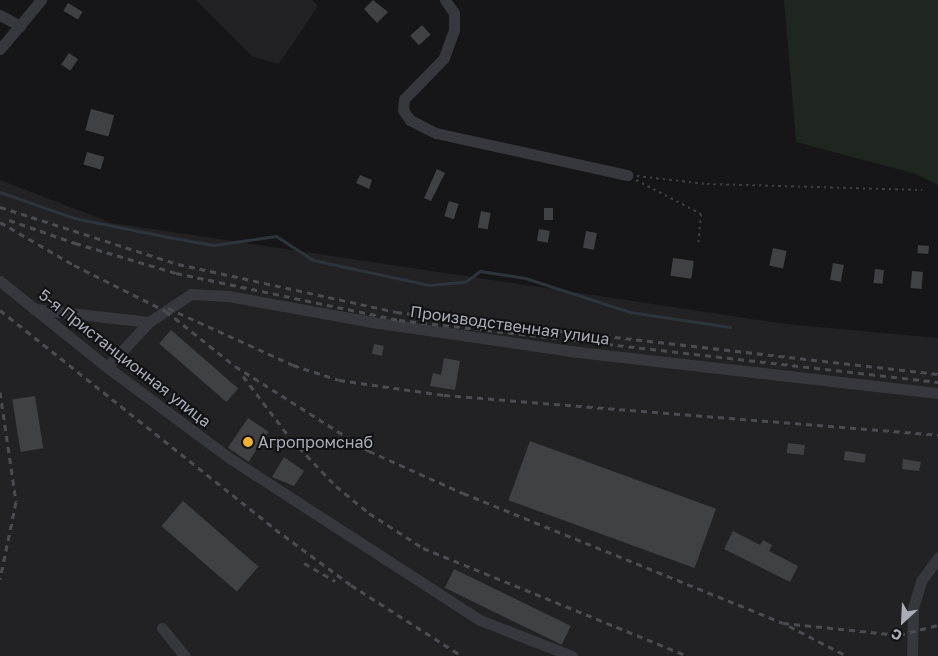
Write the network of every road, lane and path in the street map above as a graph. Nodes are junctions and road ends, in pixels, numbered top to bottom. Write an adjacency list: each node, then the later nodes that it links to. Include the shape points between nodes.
1 (41, 0): 4 (street)
2 (445, 0): 6 (street, via 454,13 454,30 444,58 404,99 403,110 410,120 436,133)
3 (0, 15): 4 (street)
4 (20, 26): 5 (street)
5 (0, 50)
6 (627, 175): 7 (path, via 707,184); 8 (path, via 701,214)
7 (922, 190)
8 (698, 246)
9 (0, 281): 10 (street, 5-я Пристанционная улица)
10 (34, 309): 11 (street); 12 (street, 5-я Пристанционная улица)
11 (149, 322): 12 (street, Производственная улица); 13 (street, Производственная улица, via 191,294 228,296 372,322 569,350)
12 (107, 367): 17 (street, 5-я Пристанционная улица, via 231,459 480,620)
13 (938, 393)
14 (938, 558): 18 (street, via 920,581 914,608)
15 (162, 628): 16 (street)
16 (186, 656)
17 (572, 656)
18 (912, 656)

